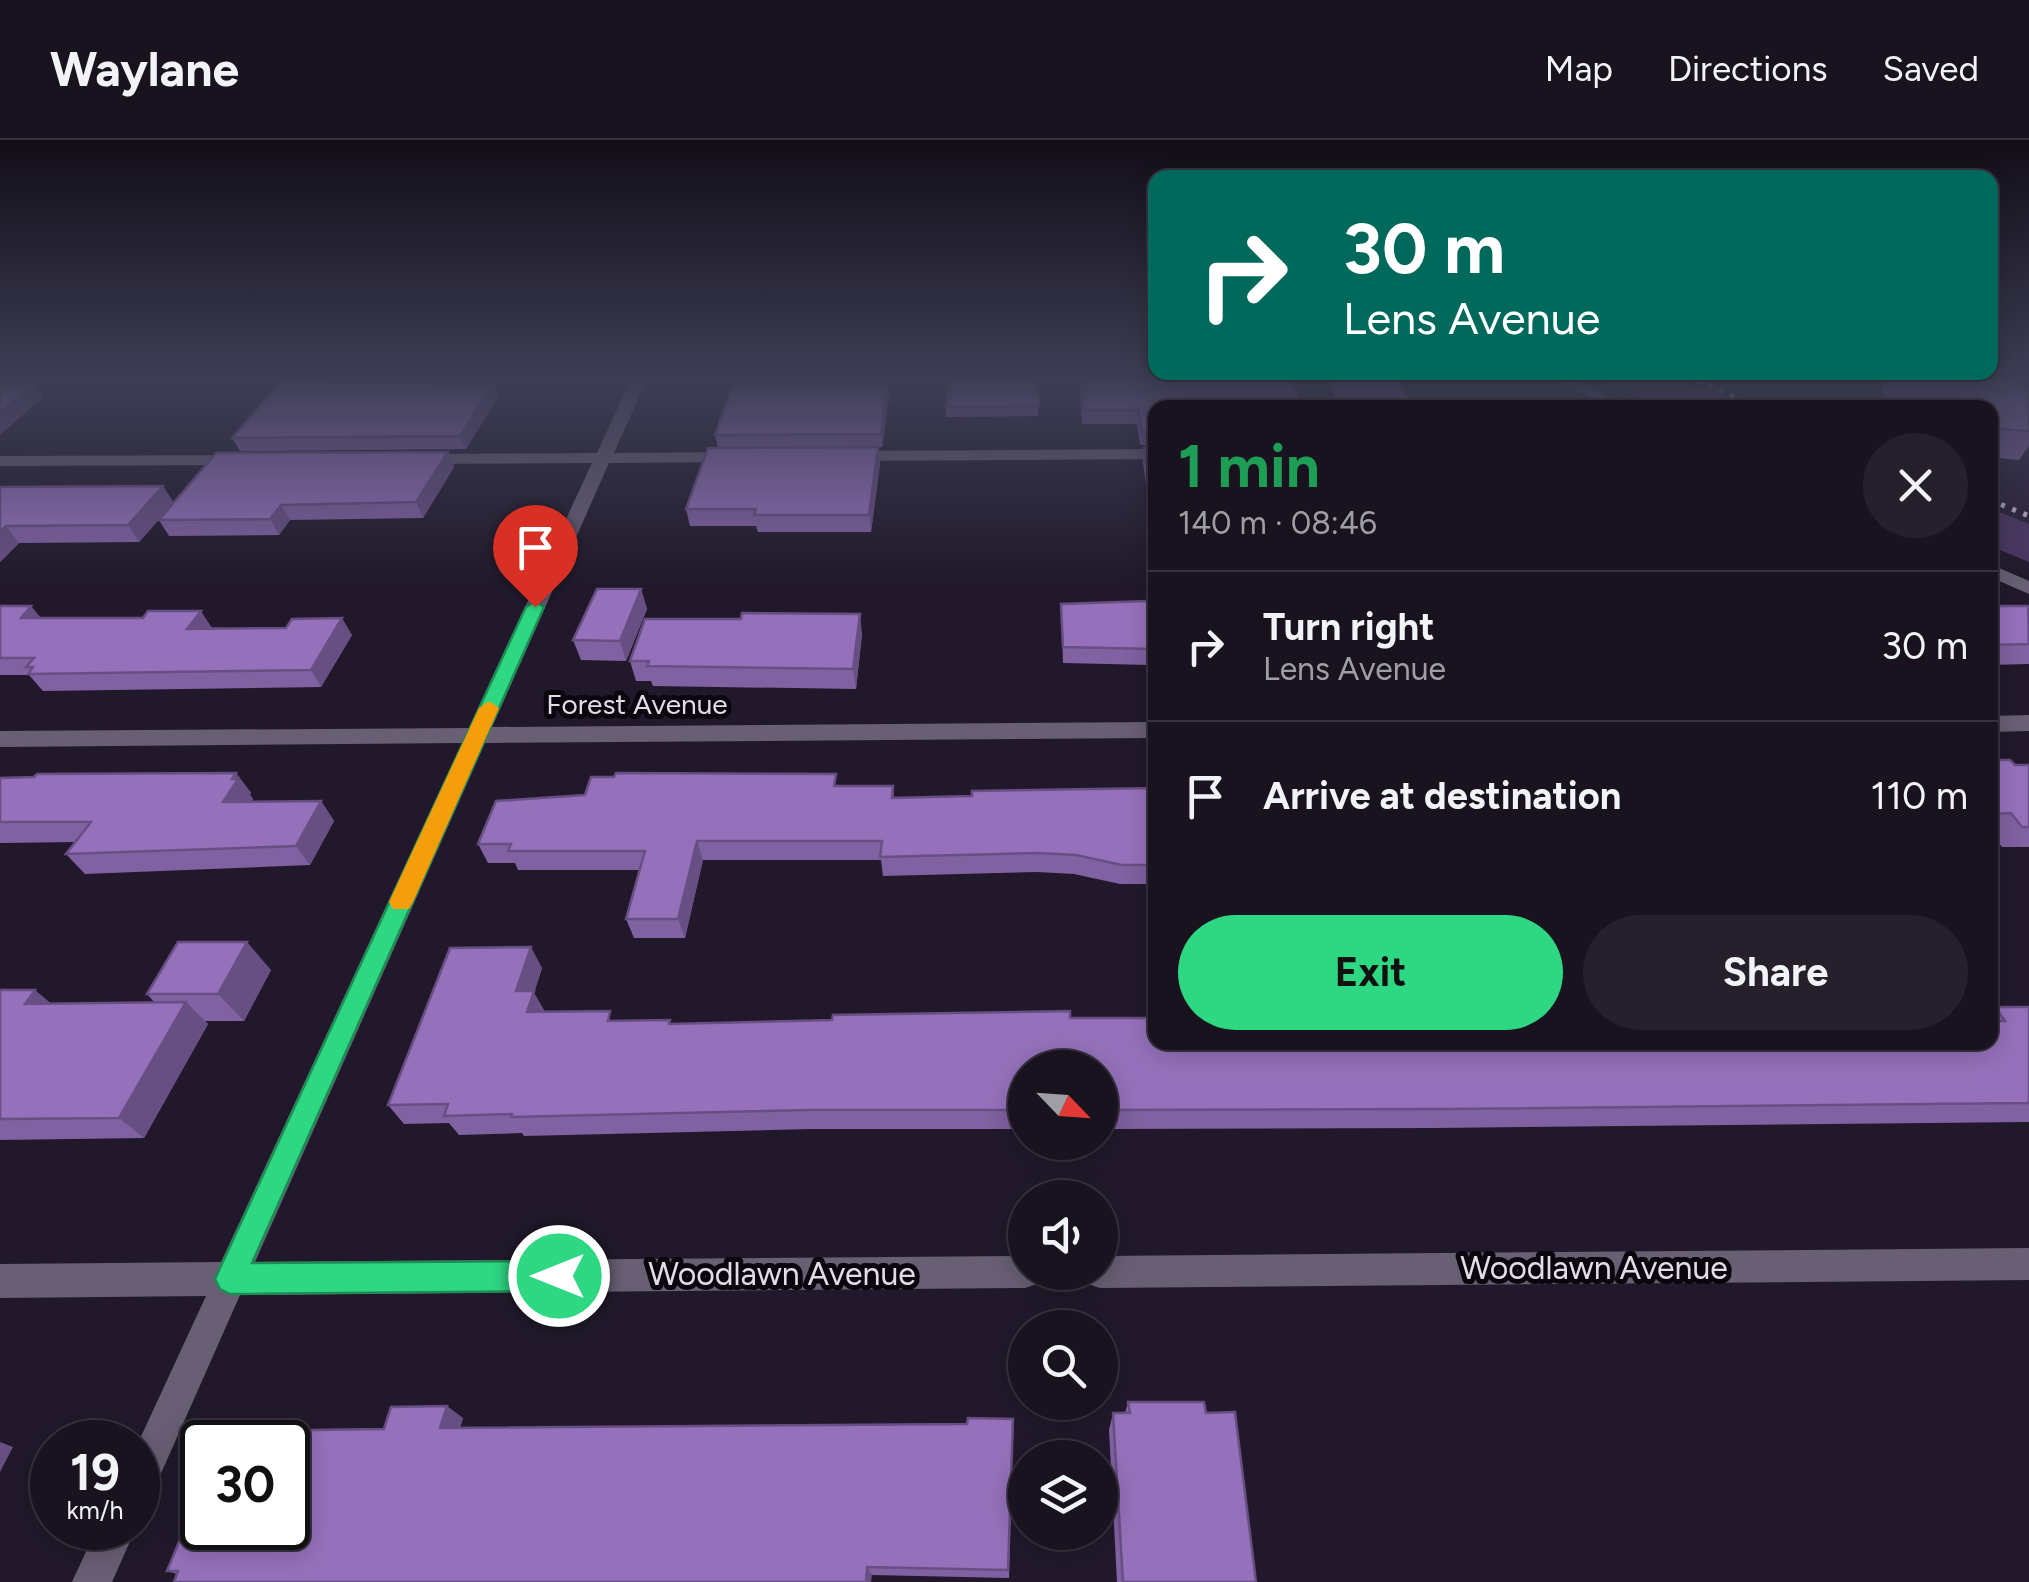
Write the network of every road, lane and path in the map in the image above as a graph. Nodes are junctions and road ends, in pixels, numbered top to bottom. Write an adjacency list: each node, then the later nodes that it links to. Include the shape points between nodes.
1 (607, 448): 5 (street)
2 (1148, 454): 4 (street)
3 (757, 456): 5 (street)
4 (817, 456)
5 (603, 458): 6 (street); 14 (street)
6 (406, 459)
7 (271, 460): 8 (street)
8 (0, 461)
9 (1998, 574): 10 (street)
10 (2029, 588)
11 (1998, 724): 12 (street)
12 (2029, 724)
13 (1148, 730): 14 (street, Forest Avenue)
14 (477, 736): 15 (street, Forest Avenue); 19 (street)
15 (0, 739)
16 (2029, 1264): 18 (street, Woodlawn Avenue)
17 (1008, 1272): 19 (street, Woodlawn Avenue)
18 (1118, 1272)
19 (230, 1279): 20 (street, Woodlawn Avenue); 21 (street)
20 (0, 1280)
21 (160, 1433)
22 (107, 1550): 23 (street)
23 (92, 1582)

